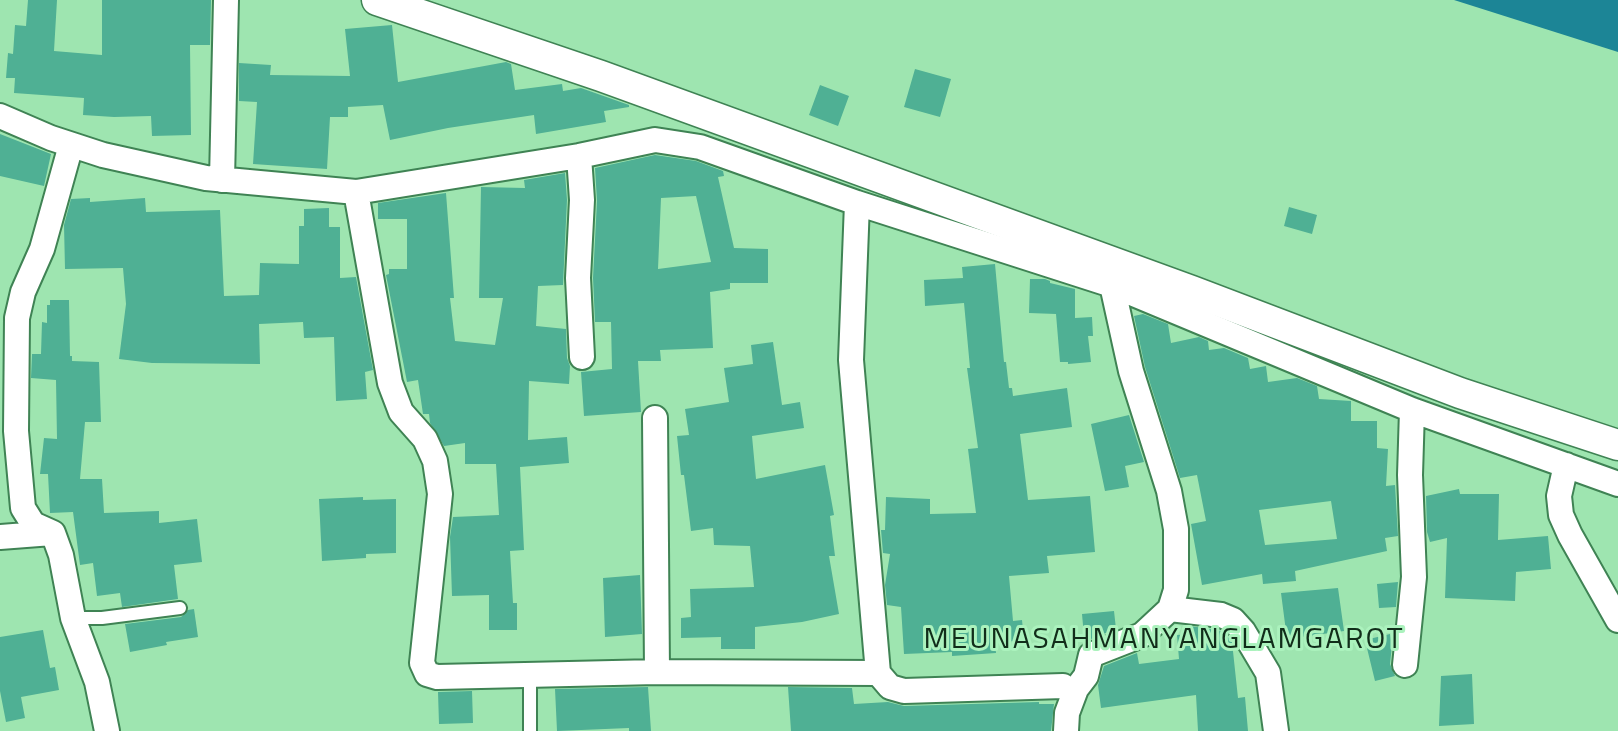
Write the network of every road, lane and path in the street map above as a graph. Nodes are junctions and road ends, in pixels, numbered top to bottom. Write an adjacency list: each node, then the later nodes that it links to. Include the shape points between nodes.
1 (226, 0): 6 (street)
2 (377, 0): 13 (street, via 614,80 1460,393)
3 (0, 116): 4 (street)
4 (71, 145): 6 (street); 16 (street, via 42,249 23,292 17,329 16,431 23,508 33,524)
5 (579, 156): 7 (street); 8 (street, via 664,140 740,160); 10 (street)
6 (222, 180): 7 (street)
7 (356, 192): 25 (street, via 390,383 401,412 425,439 435,461 440,494 422,667 426,674 437,677)
8 (857, 203): 9 (street); 24 (street, via 851,360)
9 (1112, 285): 11 (street); 19 (street, via 1176,529 1176,590)
10 (582, 357)
11 (1412, 410): 14 (street); 22 (street, via 1414,577)
12 (654, 418): 23 (street)
13 (1618, 445)
14 (1566, 465): 15 (street); 21 (street, via 1559,496 1561,515)
15 (1618, 484)
16 (53, 533): 17 (street); 20 (street)
17 (0, 537)
18 (180, 608): 20 (lane)
19 (1170, 609): 29 (street, via 1142,635 1091,655 1067,713); 30 (street, via 1221,615 1243,631 1268,673)
20 (73, 618): 27 (street, via 97,682)
21 (1618, 620)
22 (1405, 665)
23 (657, 672): 24 (street); 25 (street)
24 (878, 673): 26 (street, via 890,687 904,691)
25 (530, 675): 28 (lane)
26 (1063, 686)
27 (107, 731)
28 (530, 731)
29 (1066, 731)
30 (1276, 731)

